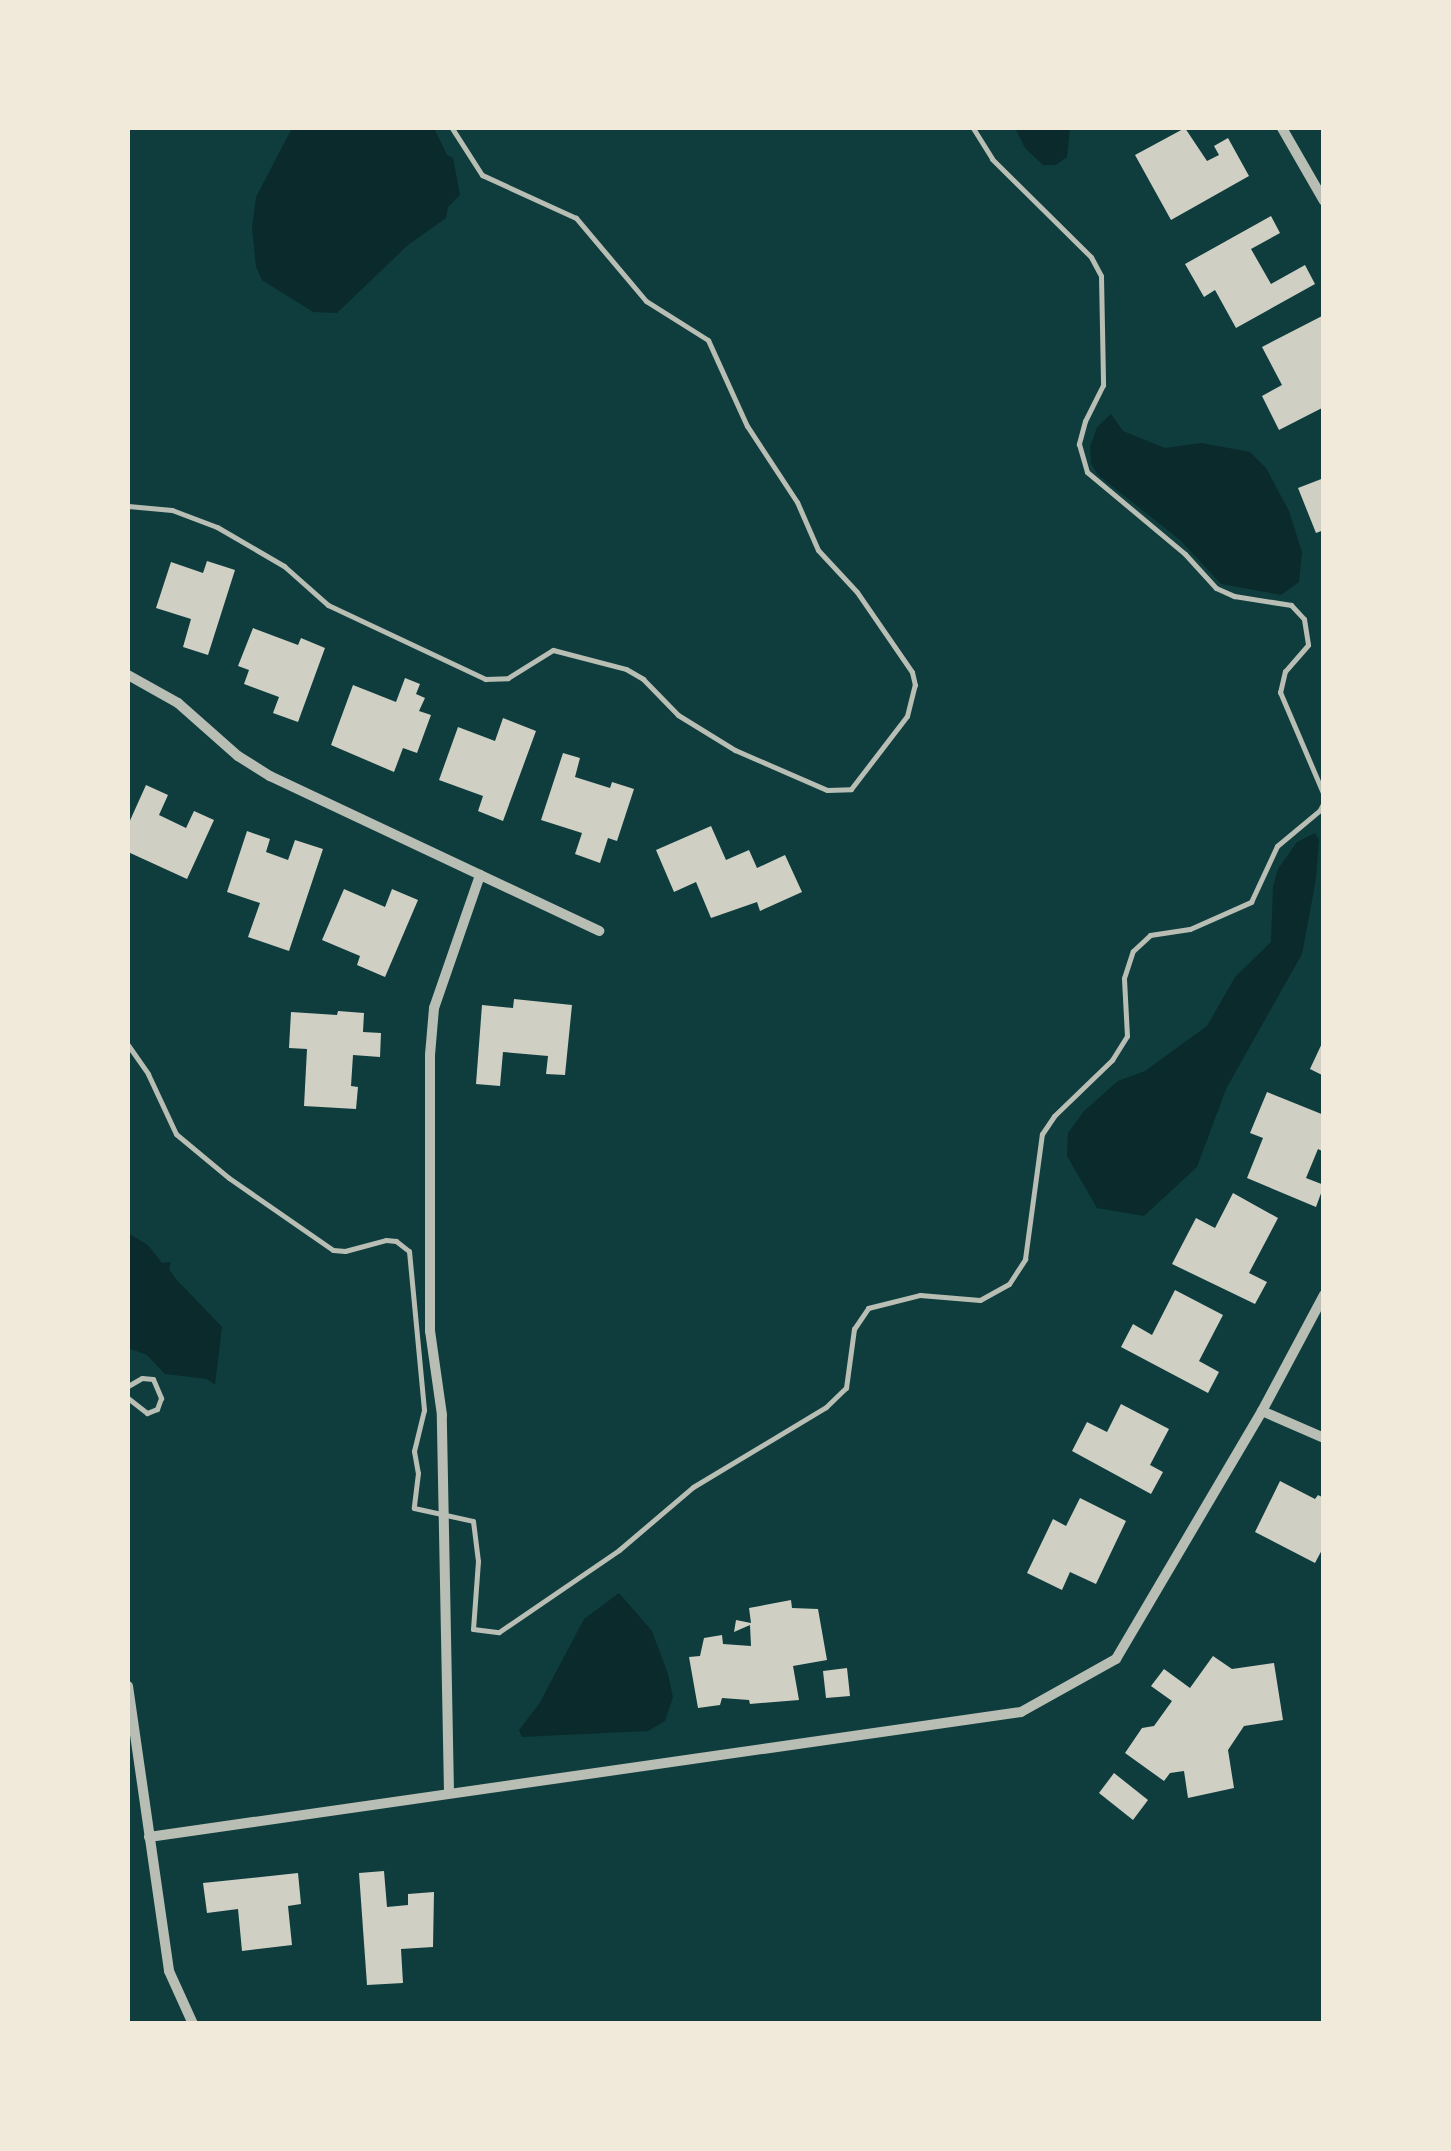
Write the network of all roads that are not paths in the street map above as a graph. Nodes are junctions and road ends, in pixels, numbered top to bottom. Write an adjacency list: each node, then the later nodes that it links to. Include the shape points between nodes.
1 (452, 128): 5 (lane, via 482,175 576,218 646,302 710,344 747,426 797,502 818,550 857,592 912,672 907,716 851,789 827,790 735,750 678,715 626,668 552,650 508,678 484,680 328,605 284,566 216,527 172,510)
2 (973, 128): 7 (lane, via 992,160 1091,257 1101,276 1103,385 1080,444 1088,472 1216,588 1284,603 1304,619 1308,646 1285,670 1280,692)
3 (1282, 128): 4 (street)
4 (1324, 201)
5 (128, 506)
6 (128, 675): 8 (street, via 178,702 270,776)
7 (1324, 798): 16 (lane, via 1320,810 1277,846 1251,902 1190,929 1150,935 1133,951 1124,978 1127,1036 1042,1134 1027,1251 1009,1284 980,1300 920,1294 868,1308 854,1329 846,1388 826,1408 689,1490 619,1550 506,1629 473,1629 476,1526 467,1516)
8 (480, 875): 9 (street); 16 (street, via 434,1008 430,1055 430,1331 442,1416)
9 (599, 931)
10 (128, 1045): 16 (lane, via 176,1134 229,1178 332,1250 391,1240 409,1251 424,1410 414,1451 414,1508)
11 (1324, 1295): 14 (street)
12 (128, 1386): 13 (lane, via 153,1379 161,1398 148,1412)
13 (128, 1398)
14 (1262, 1411): 15 (street); 18 (street, via 1116,1659 1021,1712)
15 (1324, 1438)
16 (442, 1513): 18 (street)
17 (128, 1686): 19 (street)
18 (449, 1792): 19 (street)
19 (148, 1837): 20 (street, via 170,1971)
20 (192, 2024)

